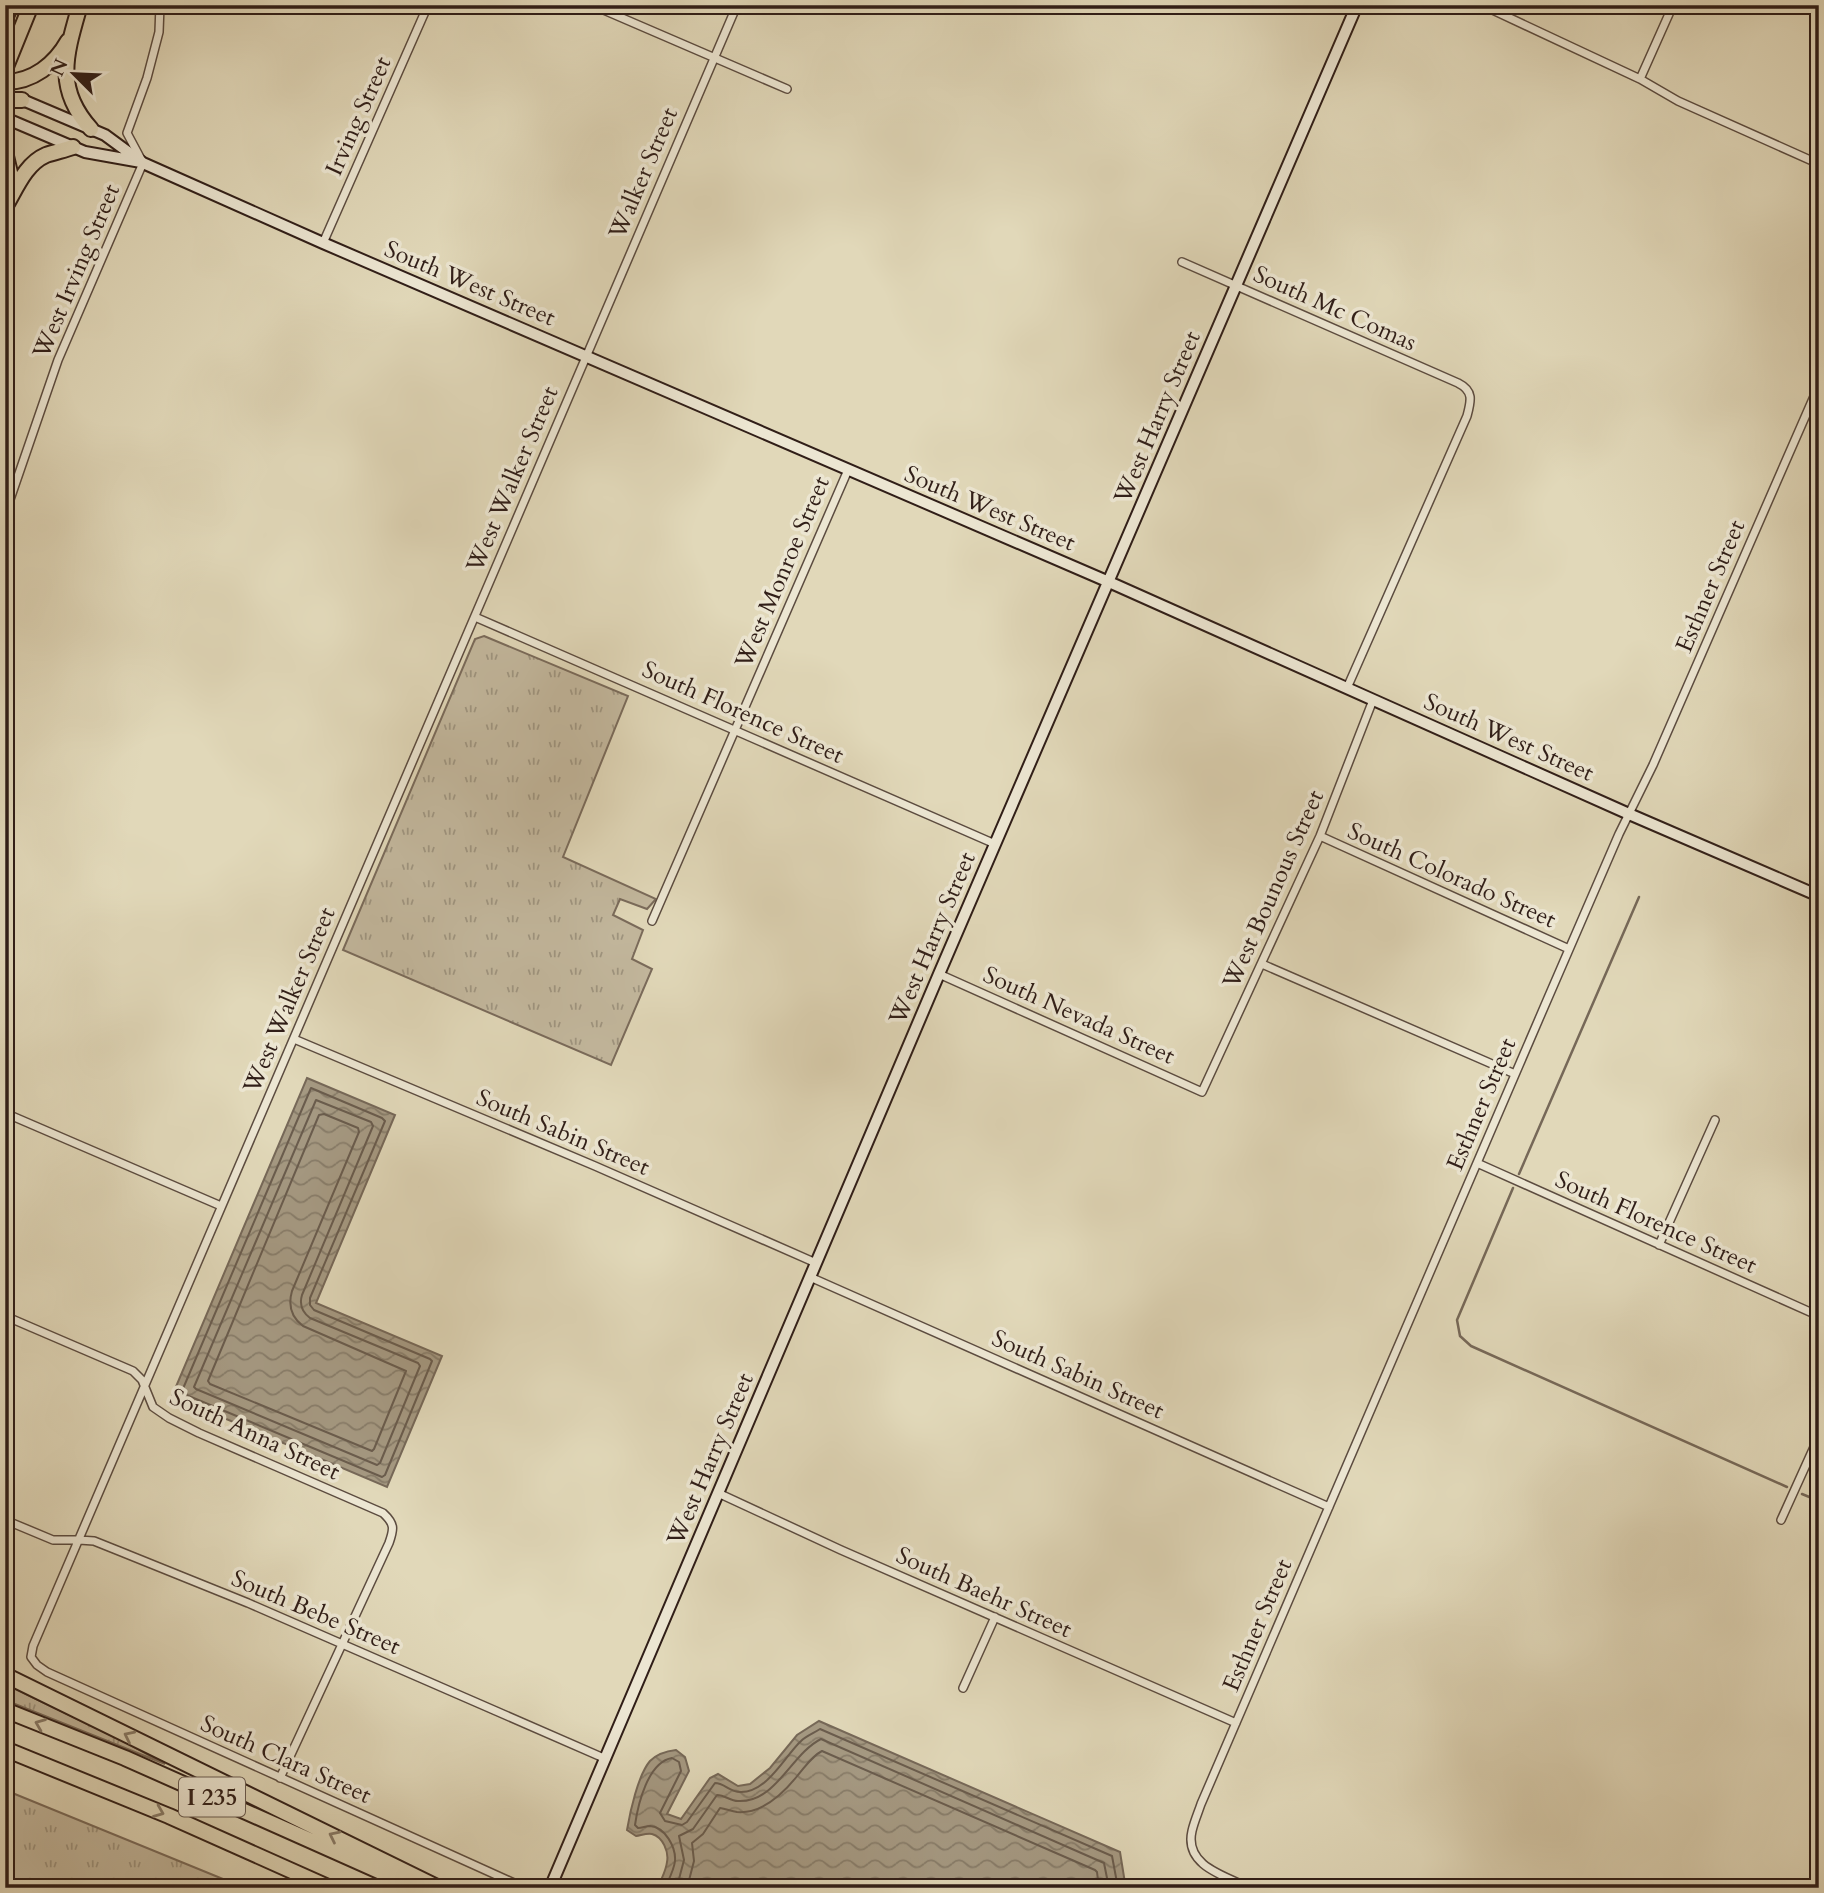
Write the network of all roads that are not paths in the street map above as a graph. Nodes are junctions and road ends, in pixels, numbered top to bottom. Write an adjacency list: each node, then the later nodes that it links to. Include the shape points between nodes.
1 (11, 5): 11 (highway)
2 (31, 5): 14 (highway)
3 (80, 5): 12 (highway)
4 (160, 5): 26 (street, via 159,32 127,132)
5 (428, 5): 30 (street, Irving Street)
6 (592, 5): 13 (street)
7 (737, 5): 13 (street, Walker Street)
8 (1357, 5): 32 (main road, West Harry Street)
9 (1482, 5): 16 (street)
10 (1673, 5): 16 (street)
11 (5, 19)
12 (71, 34): 15 (highway, via 53,62); 23 (highway, via 66,82 73,106)
13 (714, 57): 18 (street); 33 (street, Walker Street)
14 (5, 69)
15 (26, 79): 17 (highway); 19 (highway)
16 (1640, 79): 27 (street, via 1678,101)
17 (5, 82)
18 (787, 89)
19 (5, 91): 21 (main road, South West Street)
20 (5, 100): 21 (highway)
21 (22, 100): 23 (main road, South West Street)
22 (5, 118): 24 (main road, South West Street)
23 (91, 129): 26 (main road, South West Street)
24 (73, 147): 26 (main road, South West Street); 29 (highway, via 34,163)
25 (5, 152): 28 (highway, via 10,177)
26 (144, 163): 30 (main road, South West Street); 36 (street, West Irving Street, via 58,360)
27 (1819, 164)
28 (5, 200)
29 (5, 208)
30 (323, 243): 33 (main road, South West Street)
31 (1182, 262): 32 (street, South Mc Comas)
32 (1236, 286): 37 (main road, West Harry Street); 39 (street, South Mc Comas, via 1458,383 1466,387 1471,399)
33 (585, 355): 35 (main road, South West Street); 38 (street, West Walker Street)
34 (1819, 384): 42 (street, Esthner Street)
35 (848, 470): 37 (main road, South West Street); 41 (street, West Monroe Street)
36 (5, 514)
37 (1109, 582): 39 (main road, South West Street); 44 (main road, West Harry Street)
38 (475, 617): 41 (street, South Florence Street); 50 (street, West Walker Street)
39 (1347, 688): 40 (main road, South West Street)
40 (1373, 700): 42 (main road, South West Street); 43 (street, West Bounous Street)
41 (735, 730): 44 (street, South Florence Street); 46 (street, West Monroe Street)
42 (1629, 814): 45 (main road, South West Street); 47 (street, Esthner Street)
43 (1320, 836): 47 (street, South Colorado Street); 48 (street, West Bounous Street)
44 (995, 844): 49 (main road, West Harry Street)
45 (1819, 896)
46 (652, 921)
47 (1569, 949): 51 (street, Esthner Street)
48 (1262, 964): 51 (street); 52 (street, West Bounous Street)
49 (940, 974): 52 (street, South Nevada Street); 58 (main road, West Harry Street)
50 (293, 1039): 56 (street, West Walker Street); 58 (street, South Sabin Street)
51 (1515, 1074): 55 (street, Esthner Street)
52 (1202, 1092)
53 (5, 1113): 56 (street)
54 (1715, 1120): 57 (street)
55 (1477, 1163): 57 (street, South Florence Street); 65 (street, Esthner Street)
56 (221, 1206): 62 (street, West Walker Street)
57 (1659, 1245): 61 (street, South Florence Street)
58 (816, 1263): 59 (main road, West Harry Street)
59 (810, 1277): 64 (main road, West Harry Street); 65 (street, South Sabin Street)
60 (5, 1316): 62 (street, South Anna Street, via 132,1371)
61 (1819, 1316)
62 (144, 1387): 68 (street, West Walker Street); 70 (street, South Anna Street, via 153,1407 169,1418 390,1519 389,1543)
63 (1819, 1436): 67 (street)
64 (719, 1493): 69 (street, South Baehr Street); 77 (main road, West Harry Street)
65 (1329, 1507): 75 (street, Esthner Street)
66 (5, 1520): 68 (street, South Bebe Street, via 53,1540)
67 (1781, 1520)
68 (79, 1539): 70 (street, South Bebe Street, via 119,1551); 71 (street, West Walker Street, via 33,1646)
69 (995, 1617): 73 (street); 75 (street, South Baehr Street)
70 (342, 1645): 77 (street, South Bebe Street); 78 (street)
71 (34, 1660): 78 (street, South Clara Street, via 47,1672)
72 (5, 1675): 81 (highway, one-way to 72)
73 (964, 1688)
74 (5, 1710): 80 (highway, I 235, one-way to 74, via 125,1758)
75 (1236, 1723): 84 (street, Esthner Street, via 1201,1804 1192,1844 1200,1863)
76 (5, 1749): 79 (highway, I 235, one-way to 79)
77 (606, 1759): 83 (main road, West Harry Street)
78 (280, 1778): 82 (street, South Clara Street)
79 (330, 1888)
80 (417, 1888)
81 (439, 1888)
82 (525, 1888)
83 (550, 1888)
84 (1250, 1888)

